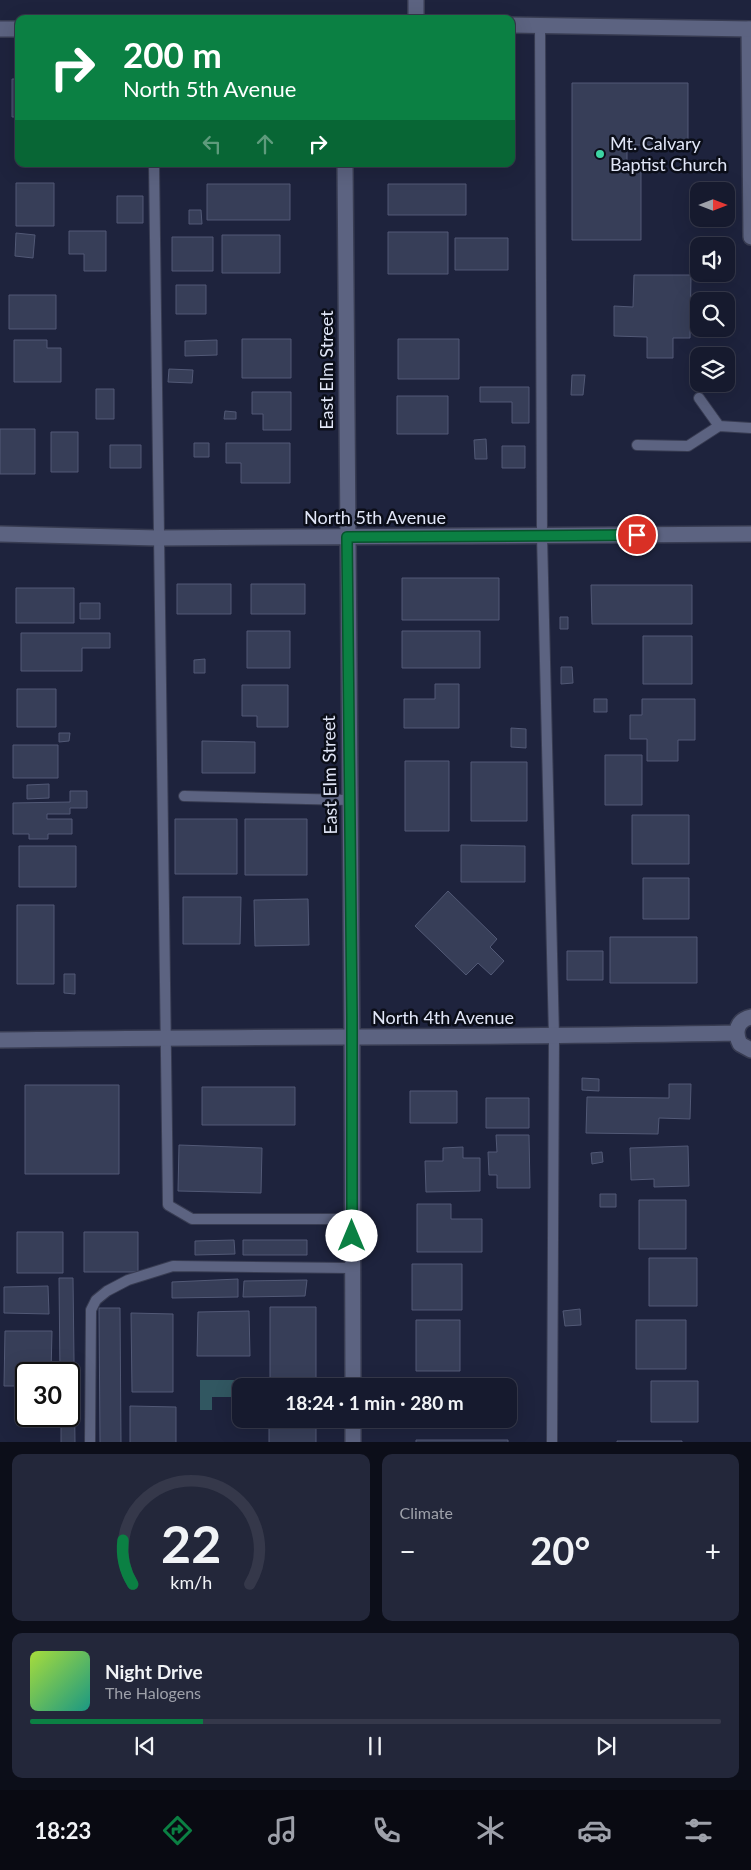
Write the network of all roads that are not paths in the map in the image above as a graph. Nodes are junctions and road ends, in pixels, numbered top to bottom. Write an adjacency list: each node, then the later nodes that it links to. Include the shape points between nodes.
1 (416, 0): 2 (street)
2 (416, 15)
3 (540, 24): 4 (street); 7 (street); 17 (lane)
4 (515, 25)
5 (0, 29): 6 (street)
6 (15, 29)
7 (750, 29): 10 (street)
8 (154, 167): 19 (lane)
9 (345, 167): 18 (street, East Elm Street)
10 (751, 237)
11 (699, 398): 12 (lane)
12 (719, 426): 13 (lane); 14 (lane, via 688,446)
13 (751, 428)
14 (638, 445)
15 (0, 534): 19 (street, North 5th Avenue)
16 (751, 534): 17 (street, North 5th Avenue)
17 (542, 536): 18 (street, North 5th Avenue); 26 (lane)
18 (347, 537): 19 (street, North 5th Avenue); 21 (street, East Elm Street)
19 (158, 538): 25 (lane)
20 (184, 796): 21 (lane)
21 (350, 800): 24 (street, East Elm Street)
22 (751, 1017): 23 (street, via 740,1023)
23 (736, 1033): 26 (street, North 4th Avenue); 28 (street, via 740,1044)
24 (352, 1036): 25 (street, North 4th Avenue); 26 (street, North 4th Avenue); 29 (street, East Elm Street)
25 (166, 1037): 27 (street, North 4th Avenue); 29 (lane, via 168,1205 192,1219)
26 (554, 1037): 35 (lane)
27 (0, 1040)
28 (751, 1050)
29 (351, 1219): 30 (street, East Elm Street)
30 (352, 1268): 31 (street, East Elm Street); 33 (lane, via 174,1266 128,1280 107,1291 96,1300 91,1310)
31 (353, 1378)
32 (353, 1428): 34 (street)
33 (90, 1442)
34 (353, 1442)
35 (552, 1442)

